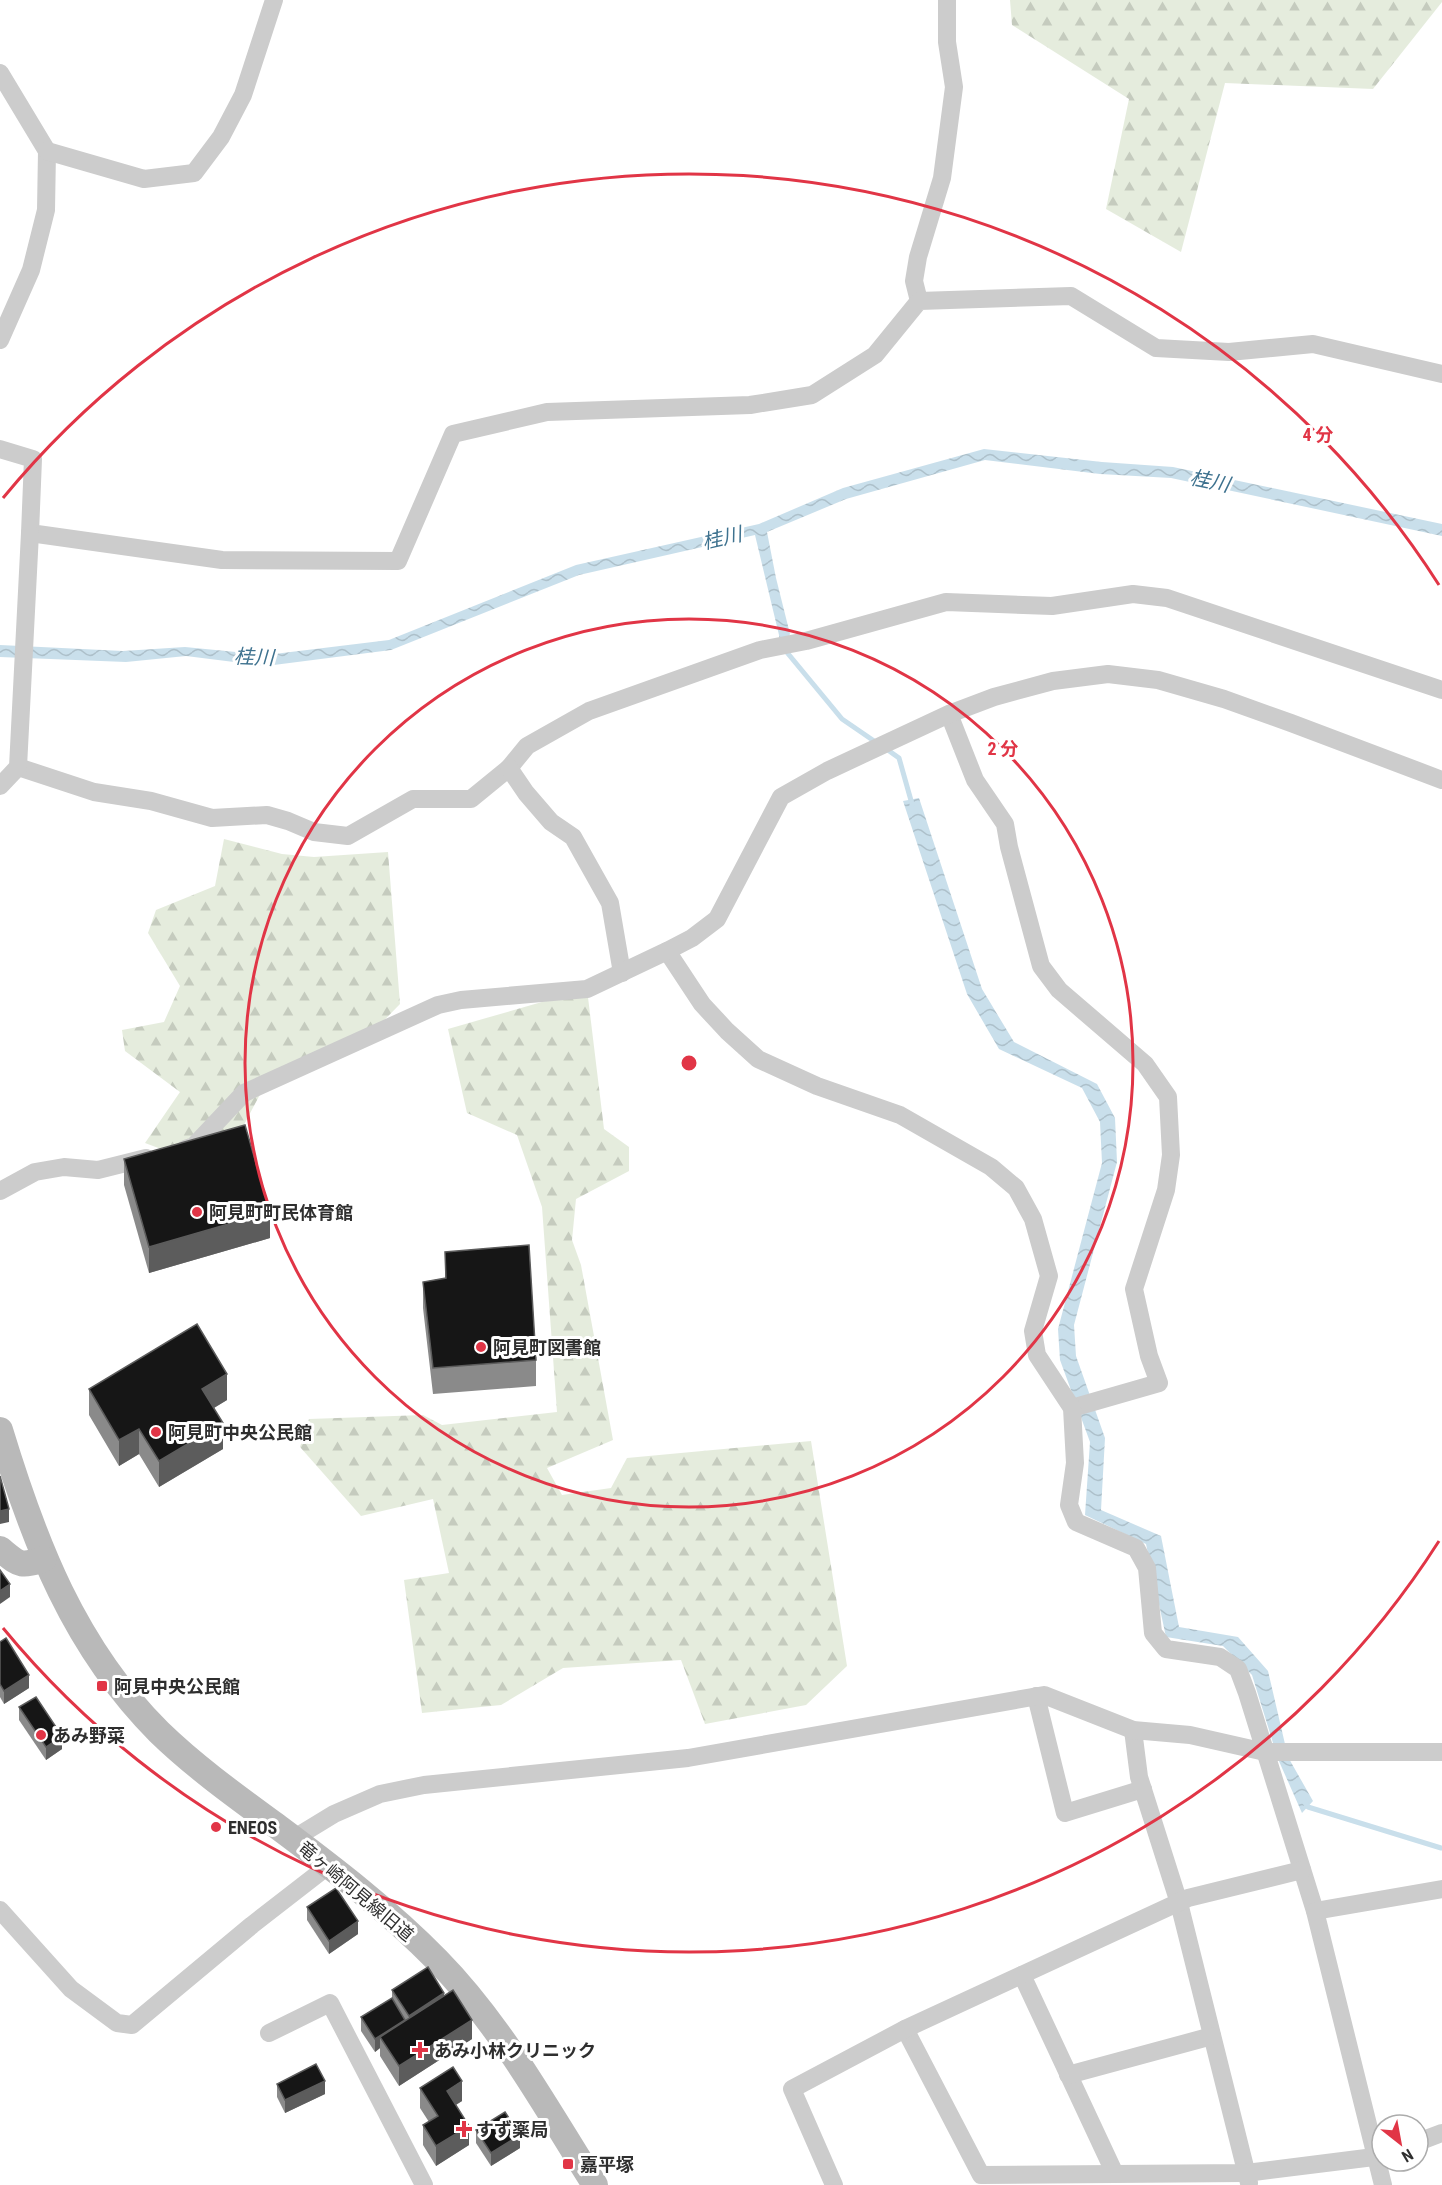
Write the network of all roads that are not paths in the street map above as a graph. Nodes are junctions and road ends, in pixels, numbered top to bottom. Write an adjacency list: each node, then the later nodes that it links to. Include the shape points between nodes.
1 (274, 0): 4 (street, via 243,95 221,136 194,173 144,179)
2 (947, 0): 5 (street, via 947,42 954,87 942,178 914,281)
3 (0, 73): 4 (street)
4 (47, 151): 6 (street, via 46,210 31,270)
5 (920, 301): 7 (street, via 1071,296 1156,348 1229,352 1312,344); 9 (street, via 875,355 812,395 750,405 547,412 453,434 398,561 222,560)
6 (0, 340)
7 (1442, 374)
8 (0, 449): 9 (street, via 33,459)
9 (30, 533): 12 (street)
10 (1442, 690): 13 (street, via 1167,598 1133,594 1052,606 946,602 760,650 589,711 526,746)
11 (949, 714): 14 (street, via 1053,681 1108,674 1158,680 1224,699); 16 (street, via 781,797 717,919 693,938); 19 (street, via 975,780 1005,824 1041,966 1059,990 1145,1064 1168,1097 1171,1155 1166,1190 1134,1289 1159,1383)
12 (18, 767): 13 (street, via 94,792 151,801 212,818 267,815 314,832 348,836 413,799 471,799); 15 (street)
13 (509, 768): 17 (street, via 551,822 573,837 610,903)
14 (1442, 780)
15 (0, 786)
16 (667, 951): 17 (street); 19 (street, via 702,1004 758,1059 817,1086 900,1114 991,1167 1016,1188 1032,1219 1048,1276 1033,1331 1037,1355)
17 (621, 973): 18 (street, via 587,989 438,1005 244,1093 194,1146 98,1170 64,1167 35,1173)
18 (0, 1191)
19 (1072, 1408): 25 (street, via 1075,1454 1069,1505 1076,1522 1139,1552 1147,1568 1153,1633 1166,1649 1221,1657 1238,1669)
20 (0, 1430): 22 (street, 竜ヶ崎阿見線旧道)
21 (0, 1550): 22 (street, via 26,1565)
22 (44, 1560): 28 (street, 竜ヶ崎阿見線旧道, via 87,1640 131,1702 187,1757)
23 (1036, 1696): 24 (street, via 1044,1695); 27 (street, via 1065,1812); 28 (street, via 688,1758 424,1785 380,1794 334,1814)
24 (1133, 1730): 25 (street, via 1190,1735); 27 (street)
25 (1265, 1752): 26 (street); 30 (street)
26 (1442, 1752)
27 (1143, 1790): 32 (street)
28 (293, 1839): 29 (street, 竜ヶ崎阿見線旧道)
29 (328, 1866): 33 (street, via 132,2025 117,2023 71,1989); 45 (street, 竜ヶ崎阿見線旧道, via 401,1926 469,1995 502,2038)
30 (1302, 1870): 32 (street); 34 (street)
31 (1442, 1888): 34 (street)
32 (1179, 1903): 35 (street); 38 (street)
33 (0, 1910)
34 (1315, 1911): 40 (street)
35 (1022, 1975): 36 (street); 39 (street)
36 (905, 2029): 42 (street, via 981,2175); 46 (street, via 792,2089)
37 (269, 2033): 44 (street, via 330,2003)
38 (1212, 2036): 39 (street); 43 (street)
39 (1068, 2075): 42 (street)
40 (1370, 2122)
41 (1370, 2159): 43 (street)
42 (1115, 2174): 43 (street)
43 (1248, 2179)
44 (424, 2185)
45 (595, 2185)
46 (834, 2185)

